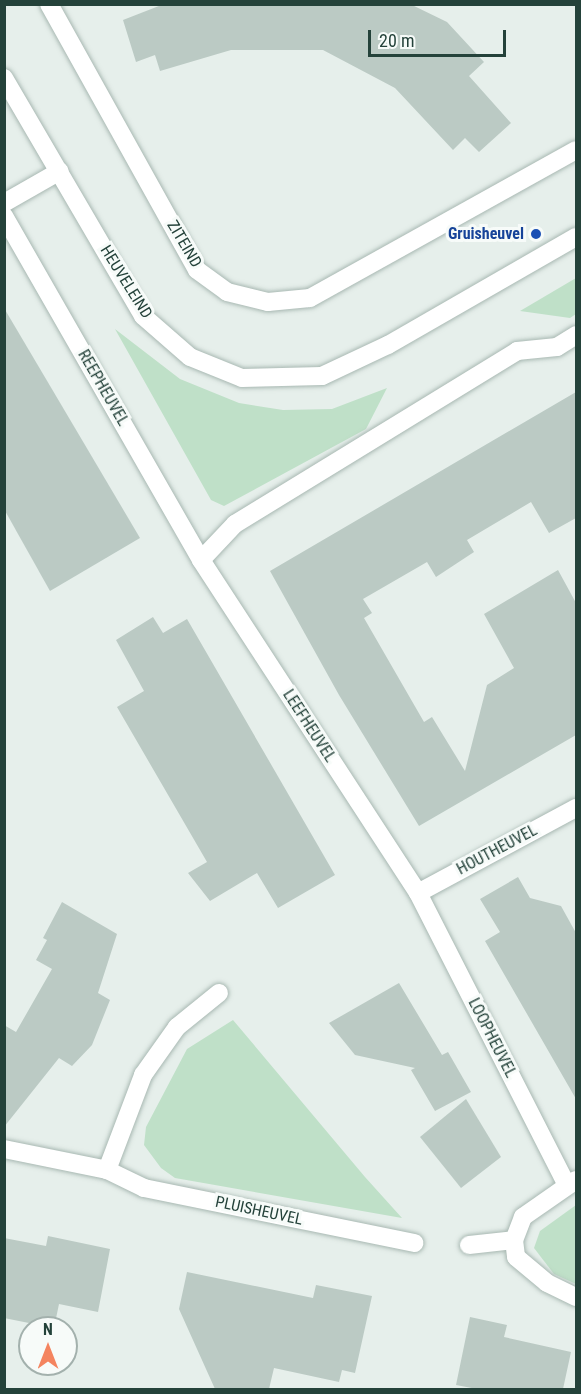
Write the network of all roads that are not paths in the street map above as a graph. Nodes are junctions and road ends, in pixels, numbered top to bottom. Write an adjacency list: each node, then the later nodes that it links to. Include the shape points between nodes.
1 (49, 4): 3 (street, ZITEIND, via 197,270 227,292 267,302 310,298)
2 (4, 78): 4 (street, HEUVELEIND)
3 (576, 150)
4 (60, 171): 5 (street); 7 (street, HEUVELEIND, via 143,316 190,357 242,378 322,376 388,345)
5 (4, 203)
6 (4, 216): 9 (street, REEPHEUVEL)
7 (576, 237)
8 (576, 335): 9 (street, via 556,347 517,351 235,524)
9 (201, 560): 11 (street, LEEFHEUVEL)
10 (576, 808): 11 (street, HOUTHEUVEL)
11 (417, 892): 15 (street, LOOPHEUVEL)
12 (219, 993): 14 (street, via 177,1027 143,1076)
13 (4, 1149): 14 (street, PLUISHEUVEL)
14 (107, 1170): 17 (street, PLUISHEUVEL, via 144,1188)
15 (571, 1182): 16 (street, via 523,1217)
16 (513, 1240): 18 (street); 19 (street, via 516,1257 548,1283)
17 (414, 1243)
18 (469, 1245)
19 (576, 1297)

